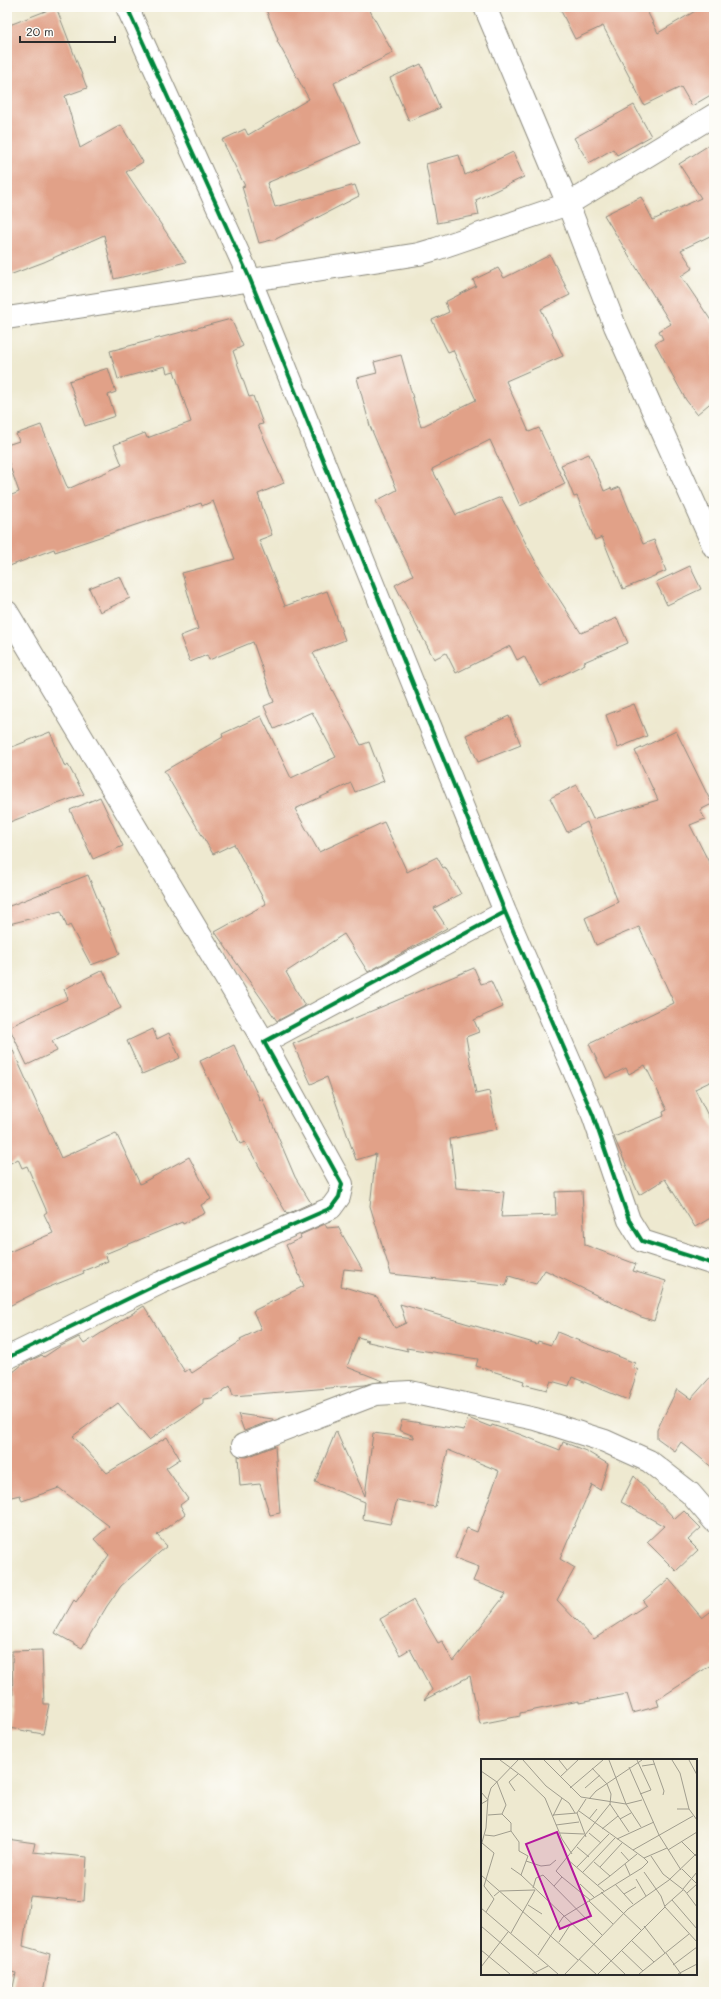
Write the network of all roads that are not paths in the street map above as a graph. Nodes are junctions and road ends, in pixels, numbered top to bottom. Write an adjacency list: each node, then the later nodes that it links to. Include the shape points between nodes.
1 (127, 7): 5 (street)
2 (486, 7): 4 (street)
3 (714, 115): 4 (street)
4 (568, 204): 5 (street, via 418,254); 7 (street, via 615,326)
5 (250, 279): 6 (street); 9 (street)
6 (7, 318)
7 (714, 547)
8 (7, 612): 10 (street)
9 (505, 912): 10 (street); 11 (street, via 593,1115 629,1220 642,1241)
10 (264, 1042): 12 (street, via 342,1184 339,1197 331,1208 160,1283)
11 (714, 1264)
12 (7, 1358)
13 (243, 1445): 14 (street, via 376,1394 410,1392 535,1419 605,1441 649,1461 690,1493)
14 (714, 1521)

